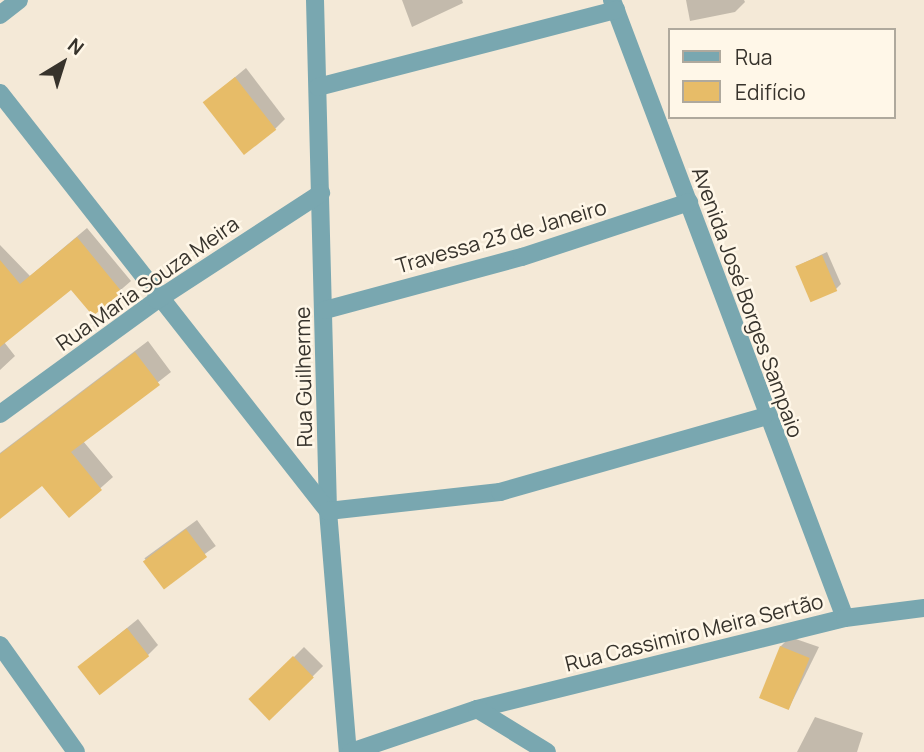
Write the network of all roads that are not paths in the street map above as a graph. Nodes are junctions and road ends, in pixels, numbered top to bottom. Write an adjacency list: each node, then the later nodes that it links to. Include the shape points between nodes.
1 (19, 0): 4 (street)
2 (315, 0): 5 (street, Rua Guilherme)
3 (614, 5): 5 (street); 8 (street, Avenida José Borges Sampaio)
4 (0, 15)
5 (318, 86): 7 (street, Rua Guilherme)
6 (0, 93): 9 (street)
7 (321, 192): 9 (street, Rua Maria Souza Meira); 10 (street, Rua Guilherme)
8 (689, 202): 10 (street, Travessa 23 de Janeiro, via 522,257); 12 (street, Avenida José Borges Sampaio)
9 (157, 300): 11 (street, Rua Maria Souza Meira); 13 (street)
10 (325, 310): 13 (street, Rua Guilherme)
11 (0, 414)
12 (764, 417): 13 (street, via 499,492); 15 (street, Avenida José Borges Sampaio)
13 (328, 511): 19 (street, Rua Guilherme)
14 (924, 608): 15 (street, Rua Cassimiro Meira Sertão)
15 (845, 618): 17 (street, Rua Cassimiro Meira Sertão)
16 (0, 645): 18 (street)
17 (477, 709): 19 (street, Rua Cassimiro Meira Sertão); 20 (street)
18 (76, 752)
19 (349, 752)
20 (547, 752)

